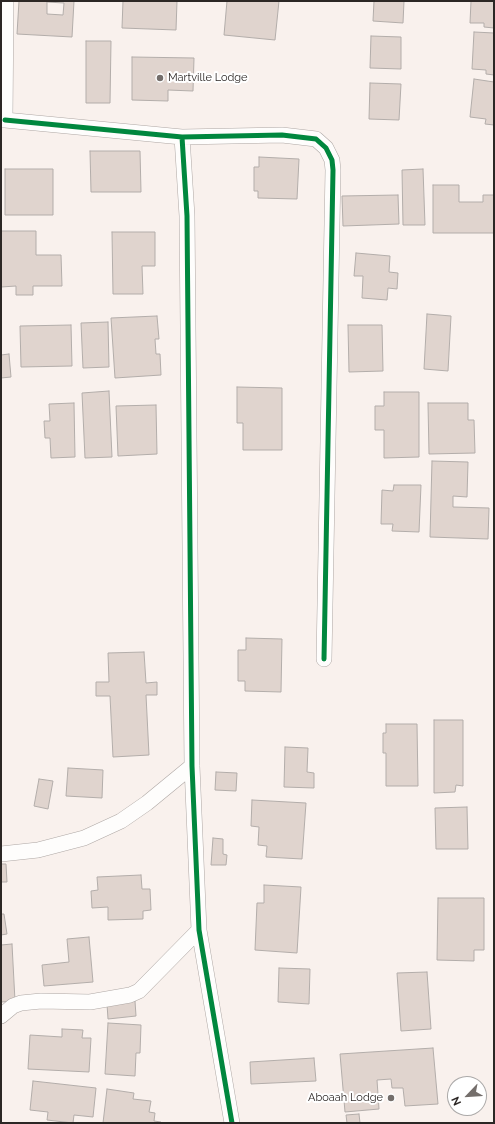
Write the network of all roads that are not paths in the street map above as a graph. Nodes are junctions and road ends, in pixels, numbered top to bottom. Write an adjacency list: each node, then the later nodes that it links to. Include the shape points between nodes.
1 (6, 1): 2 (street)
2 (3, 120): 3 (street)
3 (182, 137): 4 (street, via 282,135 316,139 326,148 332,160); 5 (street, via 187,216)
4 (324, 659)
5 (192, 766): 6 (street, via 121,821 84,838 38,850); 7 (street)
6 (1, 854)
7 (199, 930): 8 (street, via 139,991 130,995 90,1002 21,1003); 9 (street)
8 (1, 1016)
9 (232, 1123)

